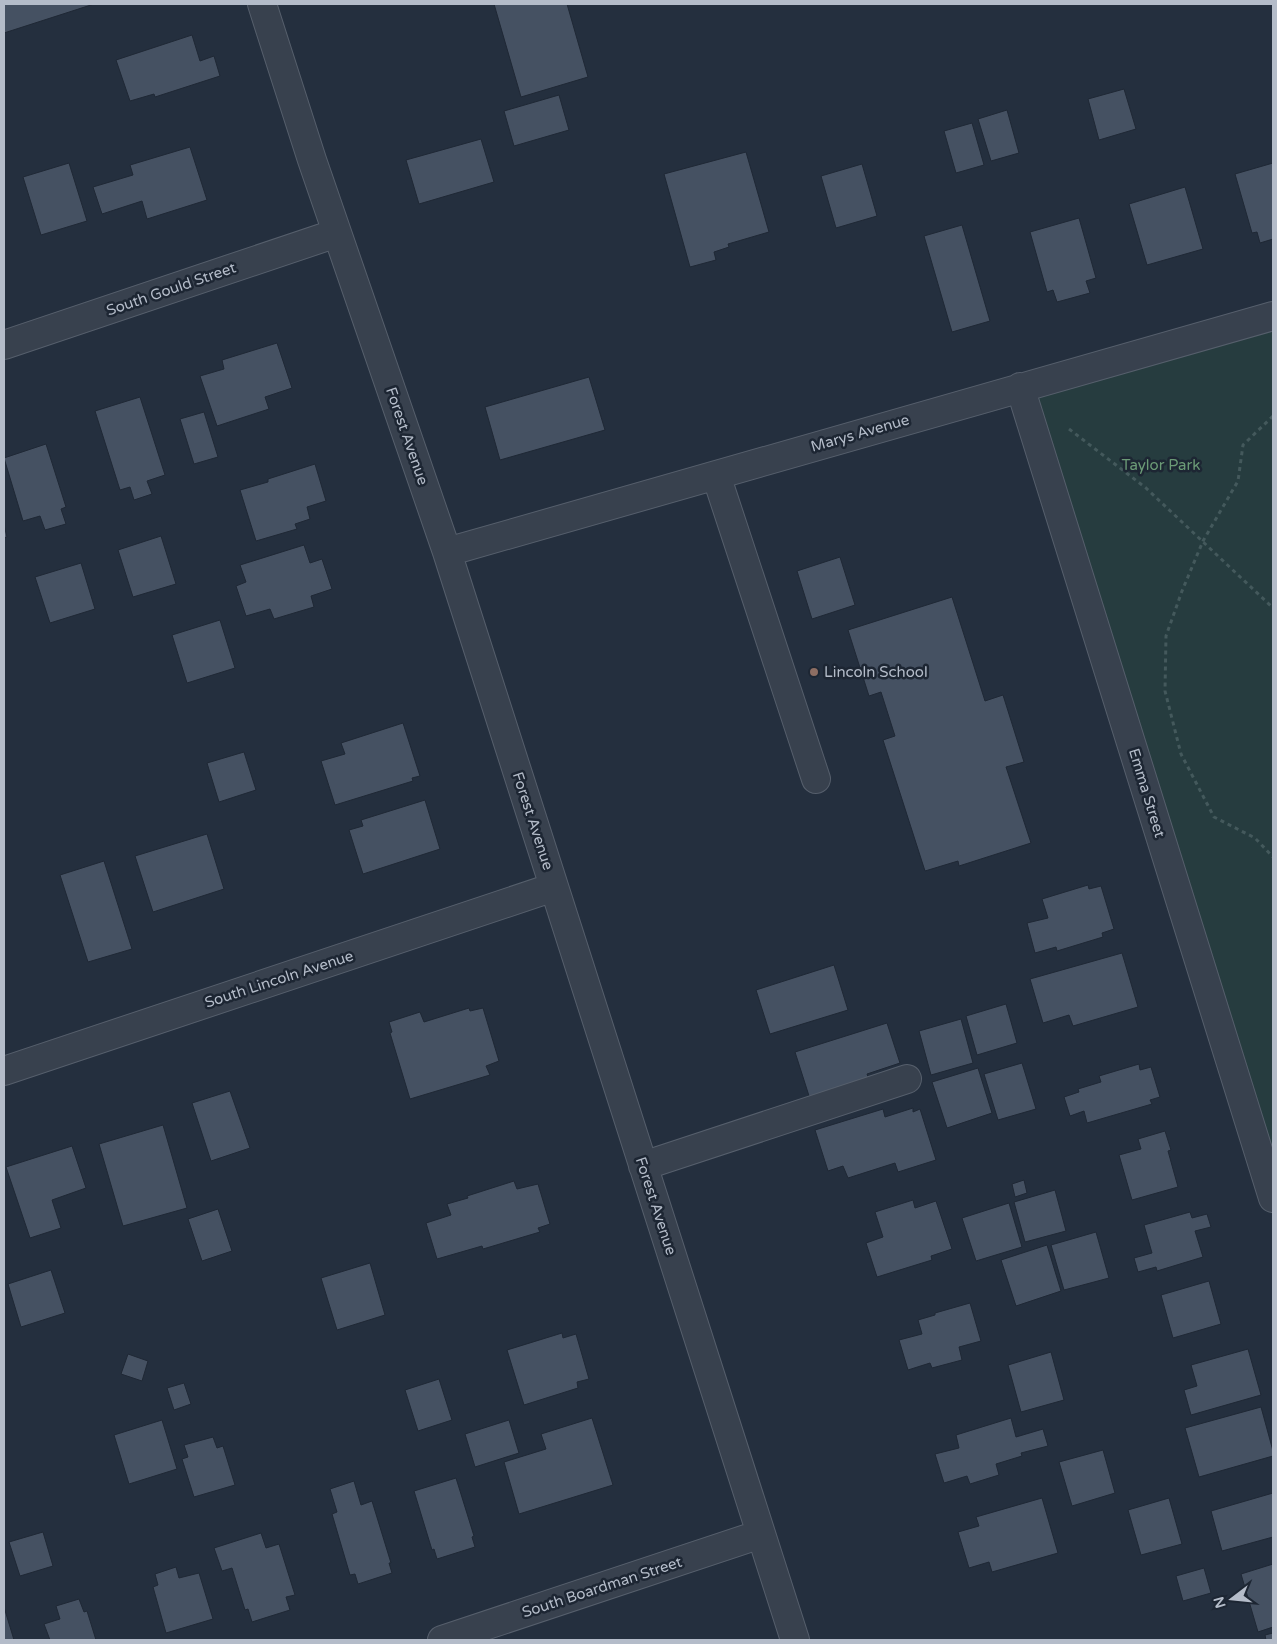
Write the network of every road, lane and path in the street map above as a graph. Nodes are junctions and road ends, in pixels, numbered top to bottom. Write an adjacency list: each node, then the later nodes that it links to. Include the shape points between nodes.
1 (262, 4): 2 (street, Forest Avenue)
2 (338, 233): 4 (street, South Gould Street); 10 (street, Forest Avenue)
3 (1273, 316): 5 (street, Marys Avenue)
4 (4, 345)
5 (1020, 388): 7 (street, Emma Street); 8 (street, Marys Avenue)
6 (1273, 416): 9 (path, via 1244,445 1238,481)
7 (1034, 432): 9 (path, via 1063,424 1146,488); 18 (street, Emma Street)
8 (716, 475): 10 (street, Marys Avenue); 12 (street)
9 (1203, 541): 11 (path); 13 (path, via 1166,636 1165,691 1181,754 1214,817 1255,838)
10 (447, 552): 14 (street, Forest Avenue)
11 (1273, 608)
12 (816, 779)
13 (1273, 857)
14 (554, 887): 15 (street, South Lincoln Avenue); 17 (street, Forest Avenue)
15 (4, 1070)
16 (908, 1079): 17 (street)
17 (644, 1166): 19 (street, Forest Avenue)
18 (1273, 1198)
19 (761, 1534): 20 (street, South Boardman Street); 21 (street, Forest Avenue)
20 (442, 1640)
21 (795, 1640)

